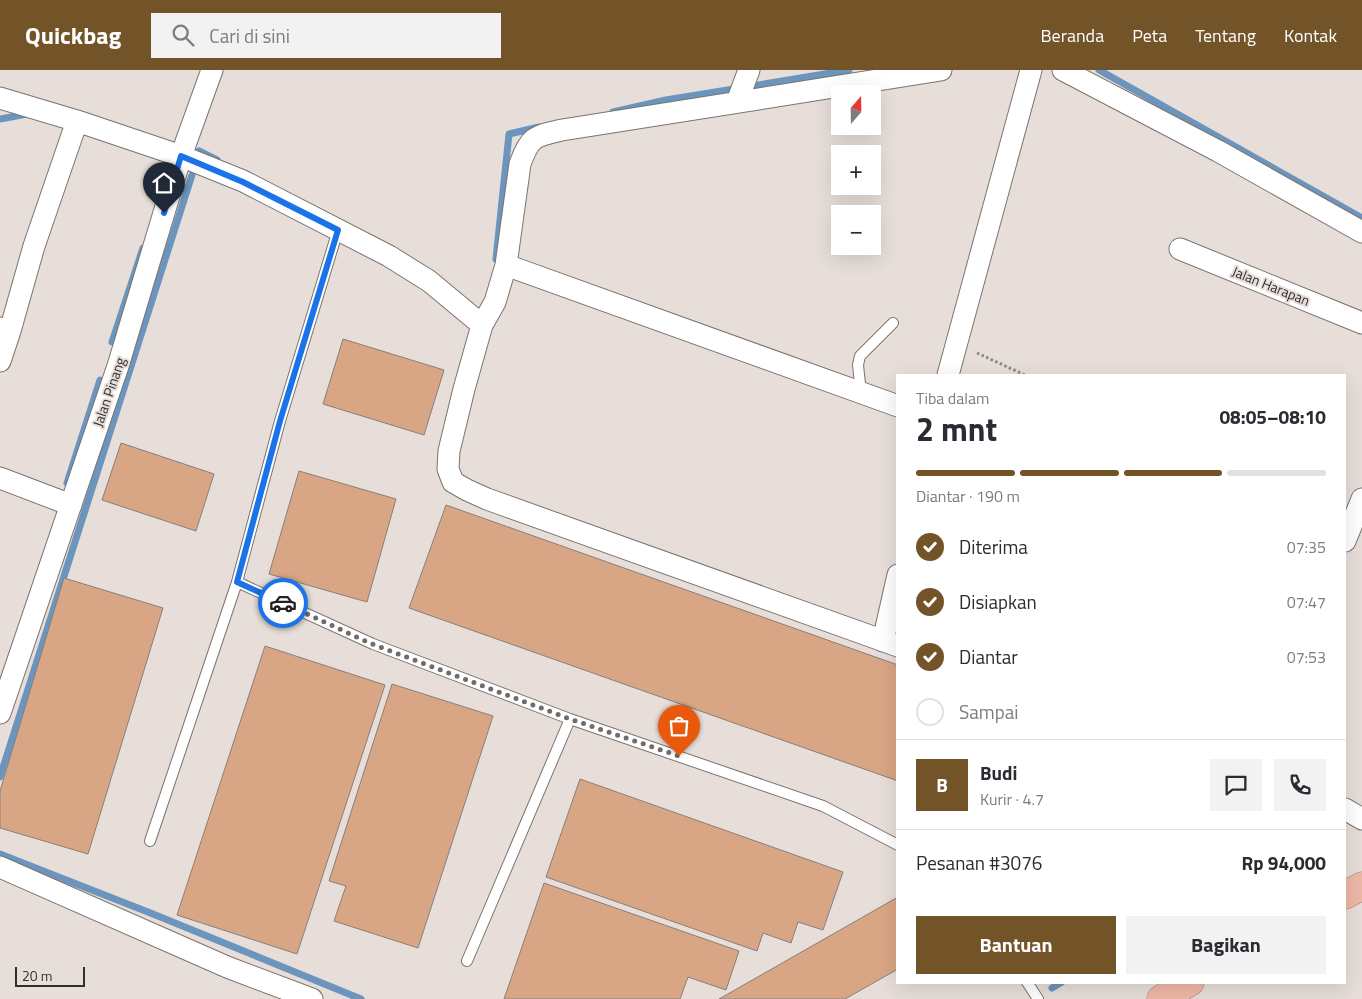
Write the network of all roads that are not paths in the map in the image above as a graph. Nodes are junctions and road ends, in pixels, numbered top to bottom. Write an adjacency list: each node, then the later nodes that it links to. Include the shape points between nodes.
1 (212, 70): 10 (street, Jalan Pinang)
2 (749, 70): 8 (street)
3 (940, 70): 6 (street)
4 (1031, 70): 20 (street)
5 (1063, 70): 12 (street)
6 (848, 78): 8 (street)
7 (0, 98): 9 (street)
8 (736, 102): 14 (street, via 562,130 532,139 520,164)
9 (77, 121): 10 (street); 18 (street)
10 (181, 156): 11 (street, via 243,182); 25 (street, Jalan Pinang, via 118,366)
11 (338, 230): 17 (street, via 429,281); 27 (lane, via 280,421)
12 (1362, 232)
13 (1180, 250): 16 (street, Jalan Harapan)
14 (506, 265): 17 (street, via 495,302); 21 (street)
15 (893, 323): 21 (lane, via 860,356)
16 (1362, 323)
17 (482, 325): 29 (street, via 449,451 448,469 453,482 487,499)
18 (5, 330): 19 (street)
19 (0, 361)
20 (948, 374)
21 (861, 393): 22 (street)
22 (896, 405)
23 (0, 478): 25 (street)
24 (1362, 499): 26 (street)
25 (70, 504): 30 (street, Jalan Pinang)
26 (1347, 531)
27 (237, 582): 31 (lane, via 372,644); 34 (lane)
28 (896, 592): 29 (street)
29 (890, 643)
30 (0, 713)
31 (570, 719): 35 (lane, via 823,806); 39 (lane)
32 (1346, 810): 33 (street)
33 (1362, 819)
34 (150, 841)
35 (896, 844)
36 (0, 867): 42 (street, via 227,967)
37 (1362, 886): 38 (highway)
38 (1346, 894)
39 (467, 961)
40 (1028, 984): 43 (lane)
41 (1187, 984): 44 (highway)
42 (312, 999)
43 (1038, 999)
44 (1161, 999)

